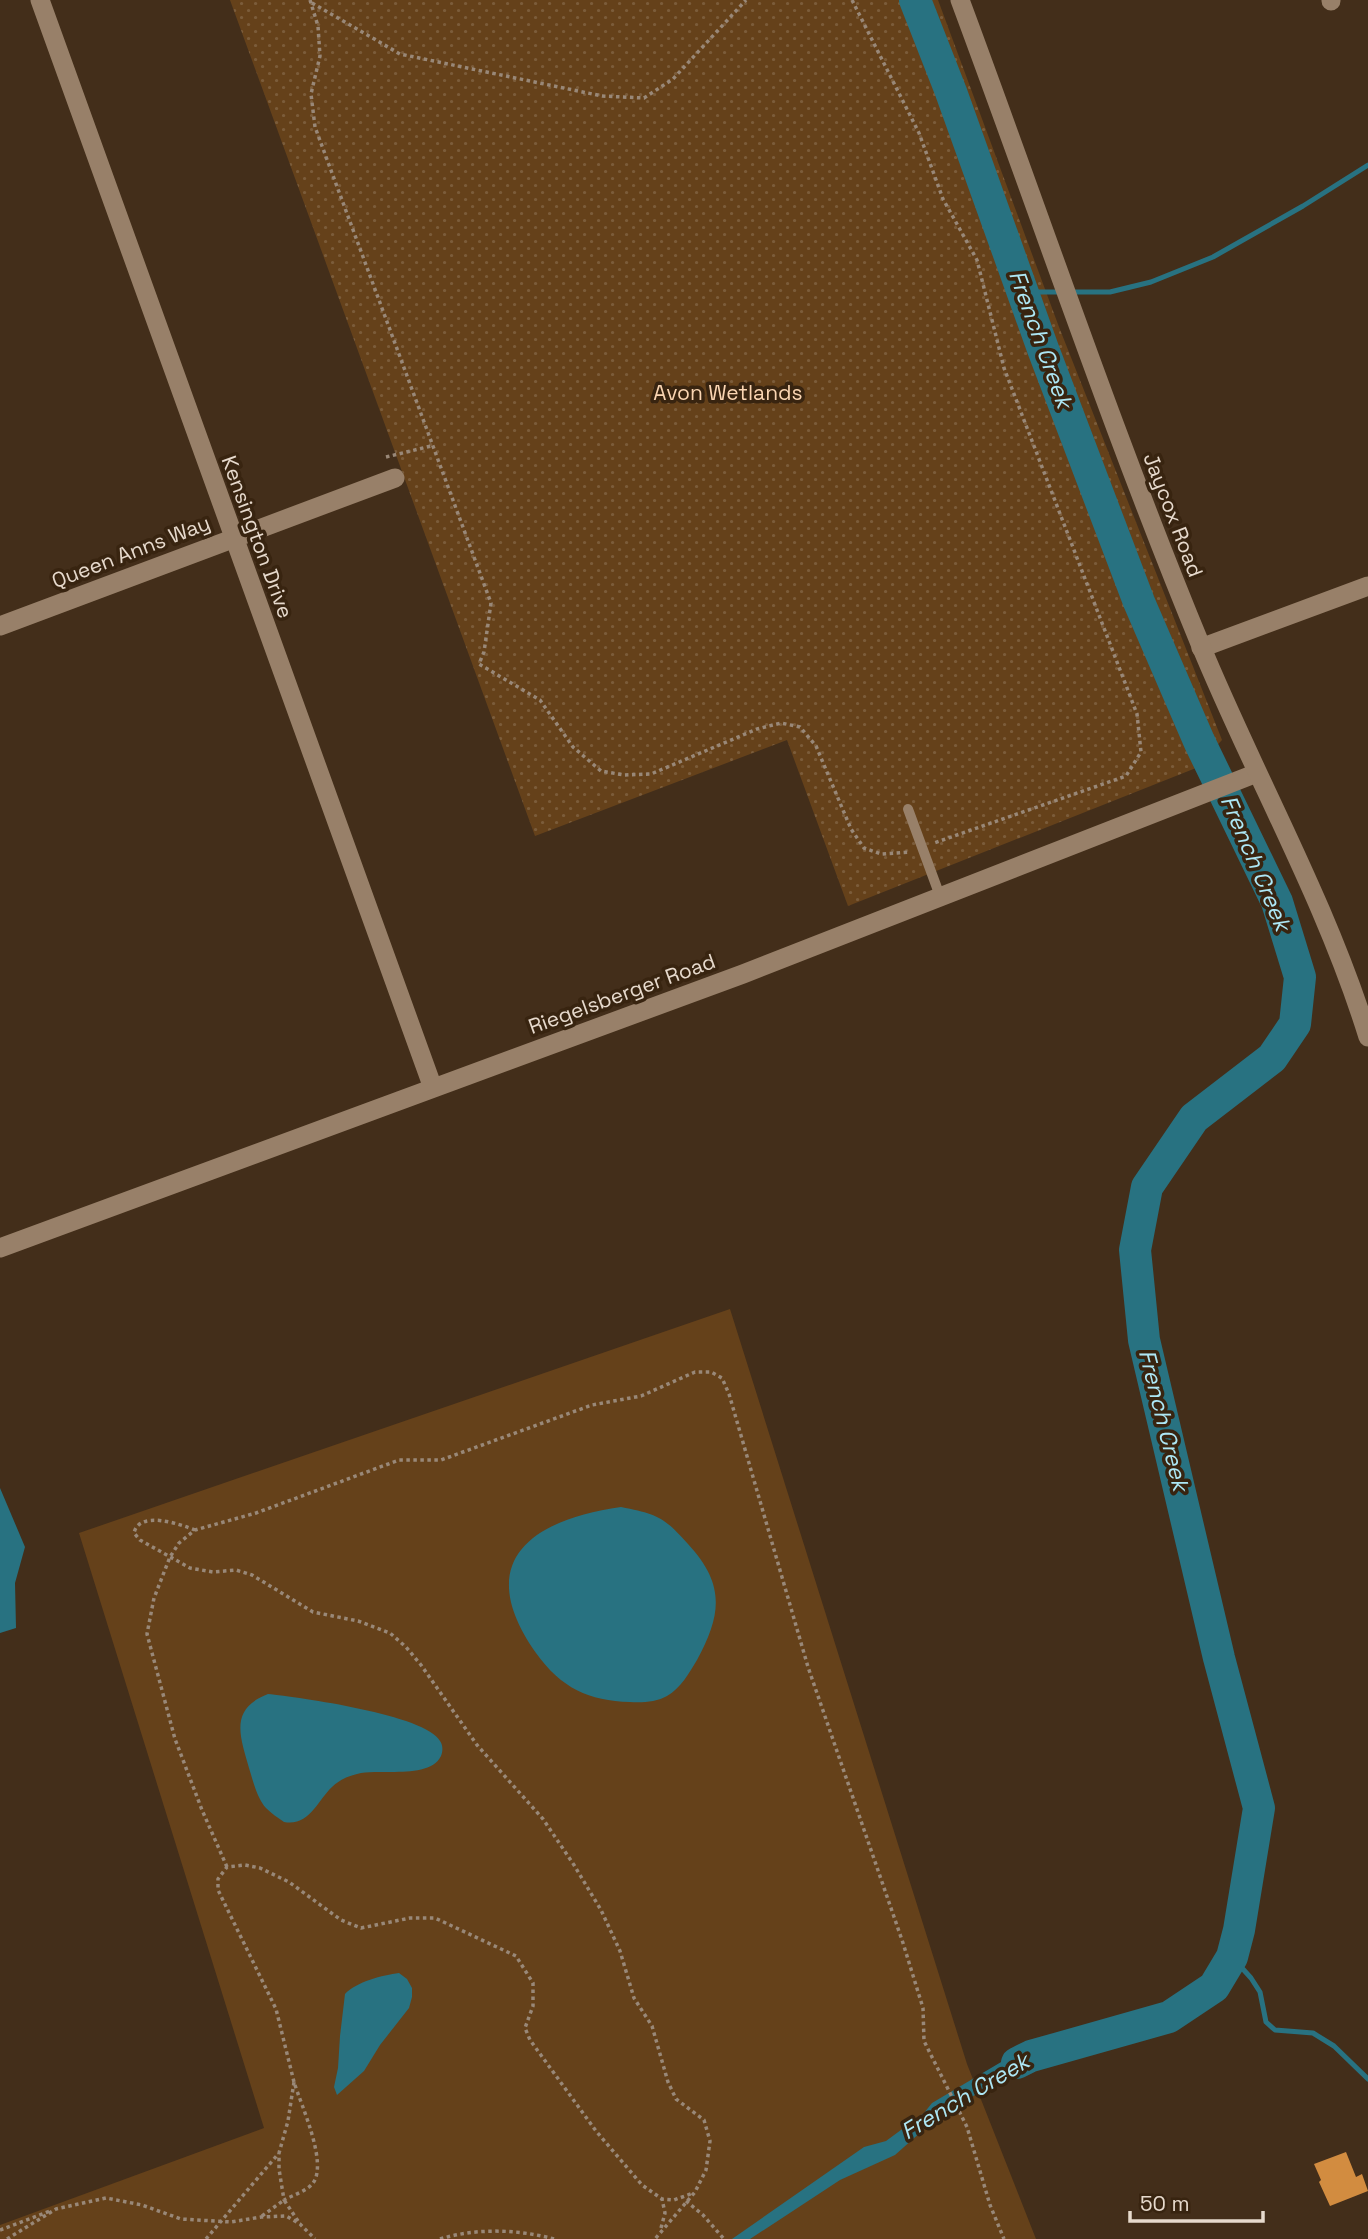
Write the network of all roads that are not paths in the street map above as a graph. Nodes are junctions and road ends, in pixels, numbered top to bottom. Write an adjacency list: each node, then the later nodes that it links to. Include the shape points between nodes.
1 (40, 0): 4 (street, Kensington Drive)
2 (960, 0): 7 (street, Jaycox Road, via 1137,487)
3 (395, 478): 4 (street, Queen Anns Way)
4 (234, 538): 6 (street, Queen Anns Way); 12 (street, Kensington Drive)
5 (1368, 586): 7 (street)
6 (0, 626)
7 (1201, 648): 8 (street, Jaycox Road)
8 (1257, 773): 10 (street, Riegelsberger Road); 11 (street, Jaycox Road, via 1333,939)
9 (908, 810): 10 (lane)
10 (940, 896): 12 (street, Riegelsberger Road)
11 (1368, 1037)
12 (433, 1088): 13 (street, Riegelsberger Road)
13 (0, 1248)

